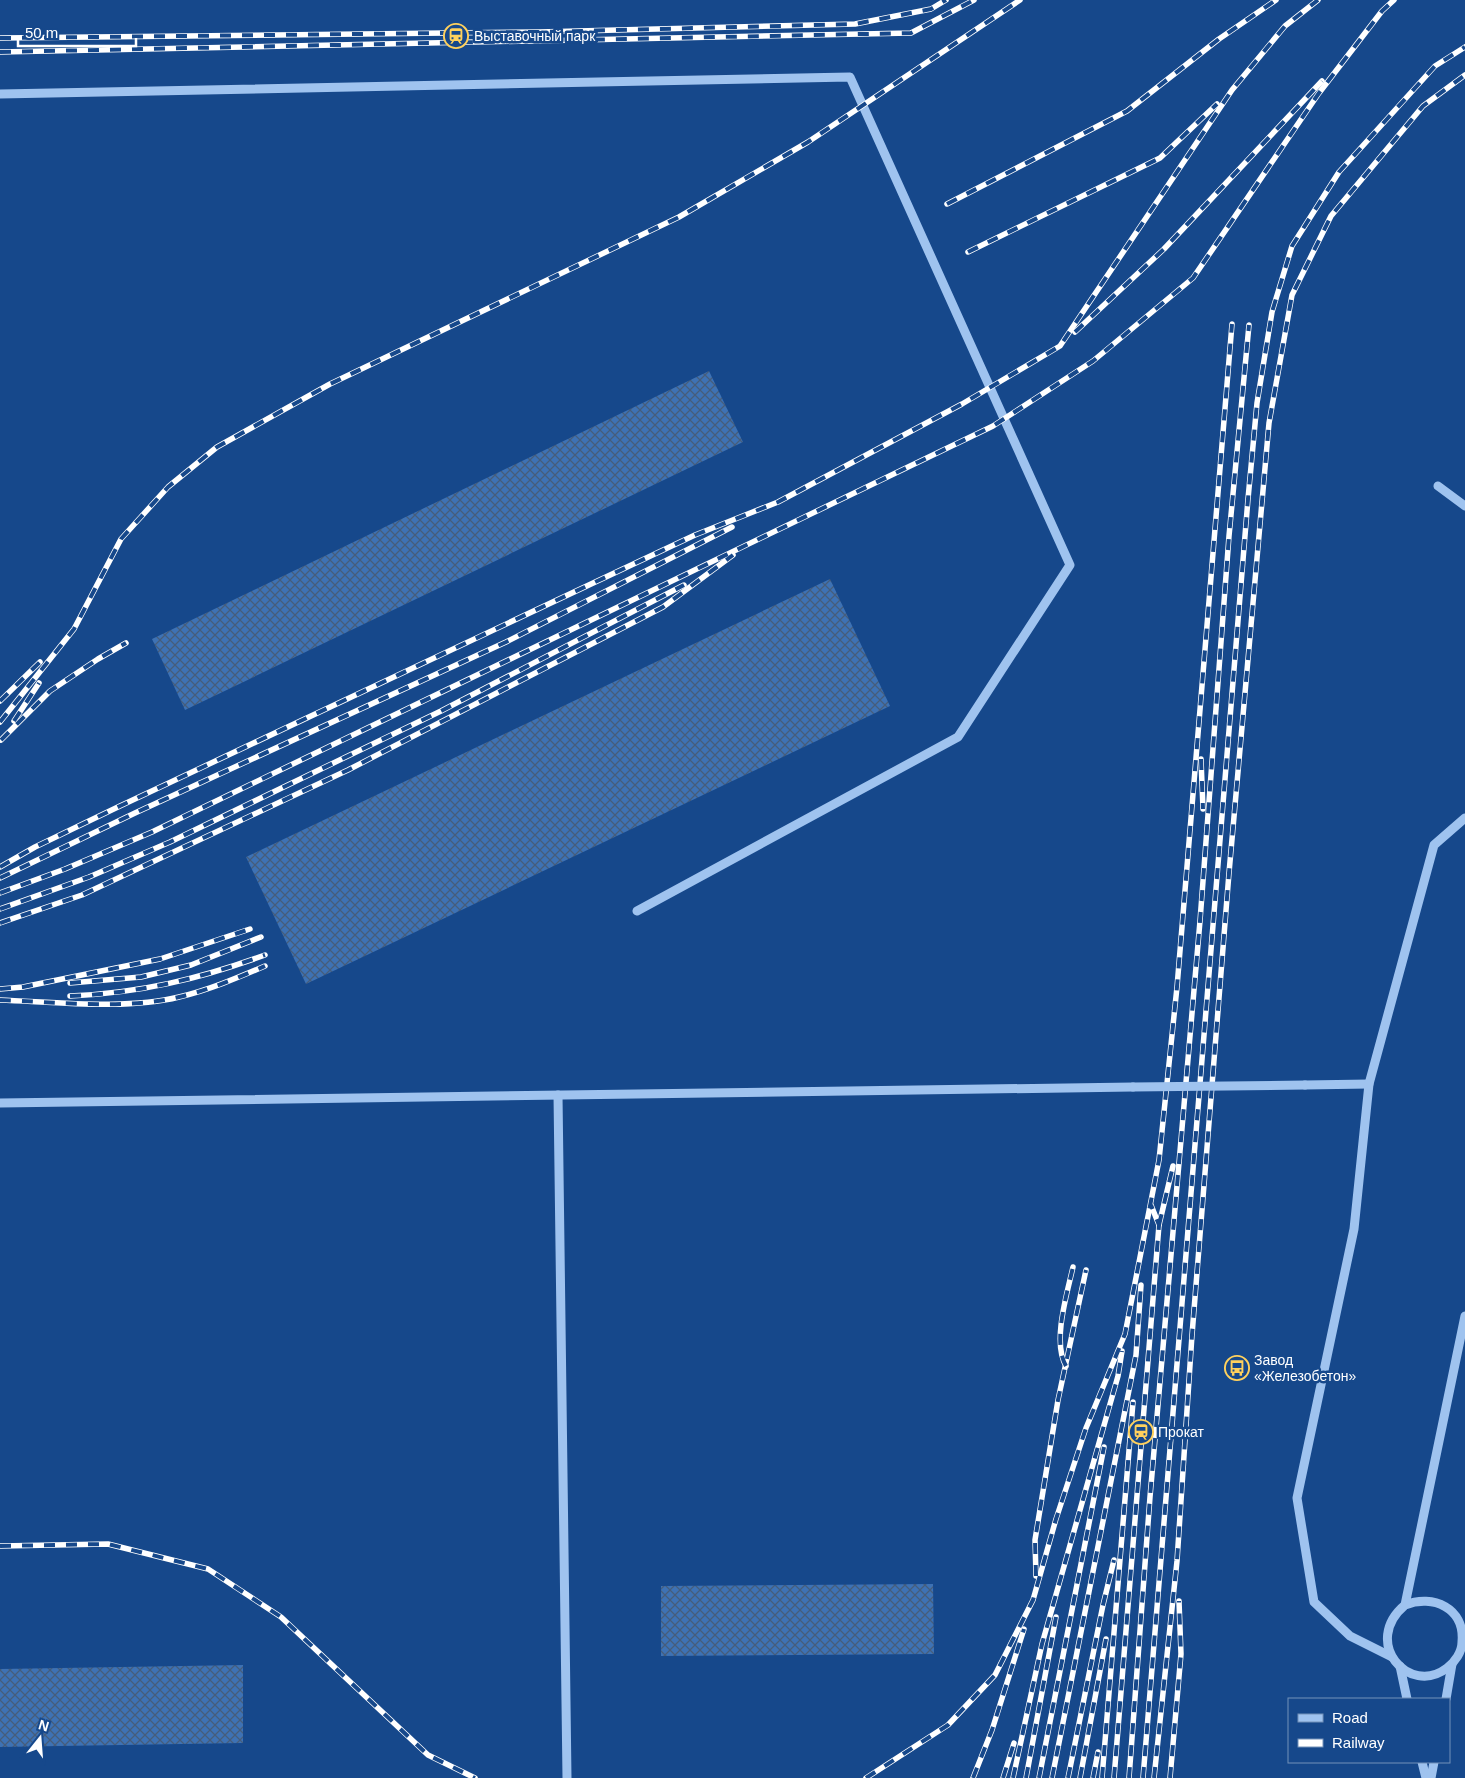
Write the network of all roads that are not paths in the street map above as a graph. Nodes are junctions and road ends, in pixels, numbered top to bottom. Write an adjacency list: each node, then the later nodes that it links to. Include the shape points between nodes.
1 (0, 94): 5 (street, via 850,77 1070,565 958,737)
2 (1438, 486): 3 (street)
3 (1465, 506)
4 (1465, 818): 6 (street, via 1434,845)
5 (637, 911)
6 (1369, 1084): 7 (street, bridge); 14 (street, via 1354,1229 1297,1498 1314,1602 1350,1636)
7 (558, 1095): 8 (street); 21 (street)
8 (0, 1103)
9 (1465, 1316): 10 (street)
10 (1405, 1605): 12 (street, via 1423,1600 1441,1603 1451,1610); 14 (street, via 1389,1623 1388,1647)
11 (1465, 1619): 12 (street)
12 (1462, 1631): 13 (street)
13 (1464, 1644): 15 (street)
14 (1392, 1657): 16 (street)
15 (1452, 1664): 16 (street, via 1432,1675 1410,1672); 18 (street)
16 (1400, 1666): 17 (street)
17 (1407, 1698)
18 (1446, 1698)
19 (1422, 1763): 22 (street)
20 (1434, 1763): 23 (street)
21 (568, 1778)
22 (1426, 1778)
23 (1430, 1778)

